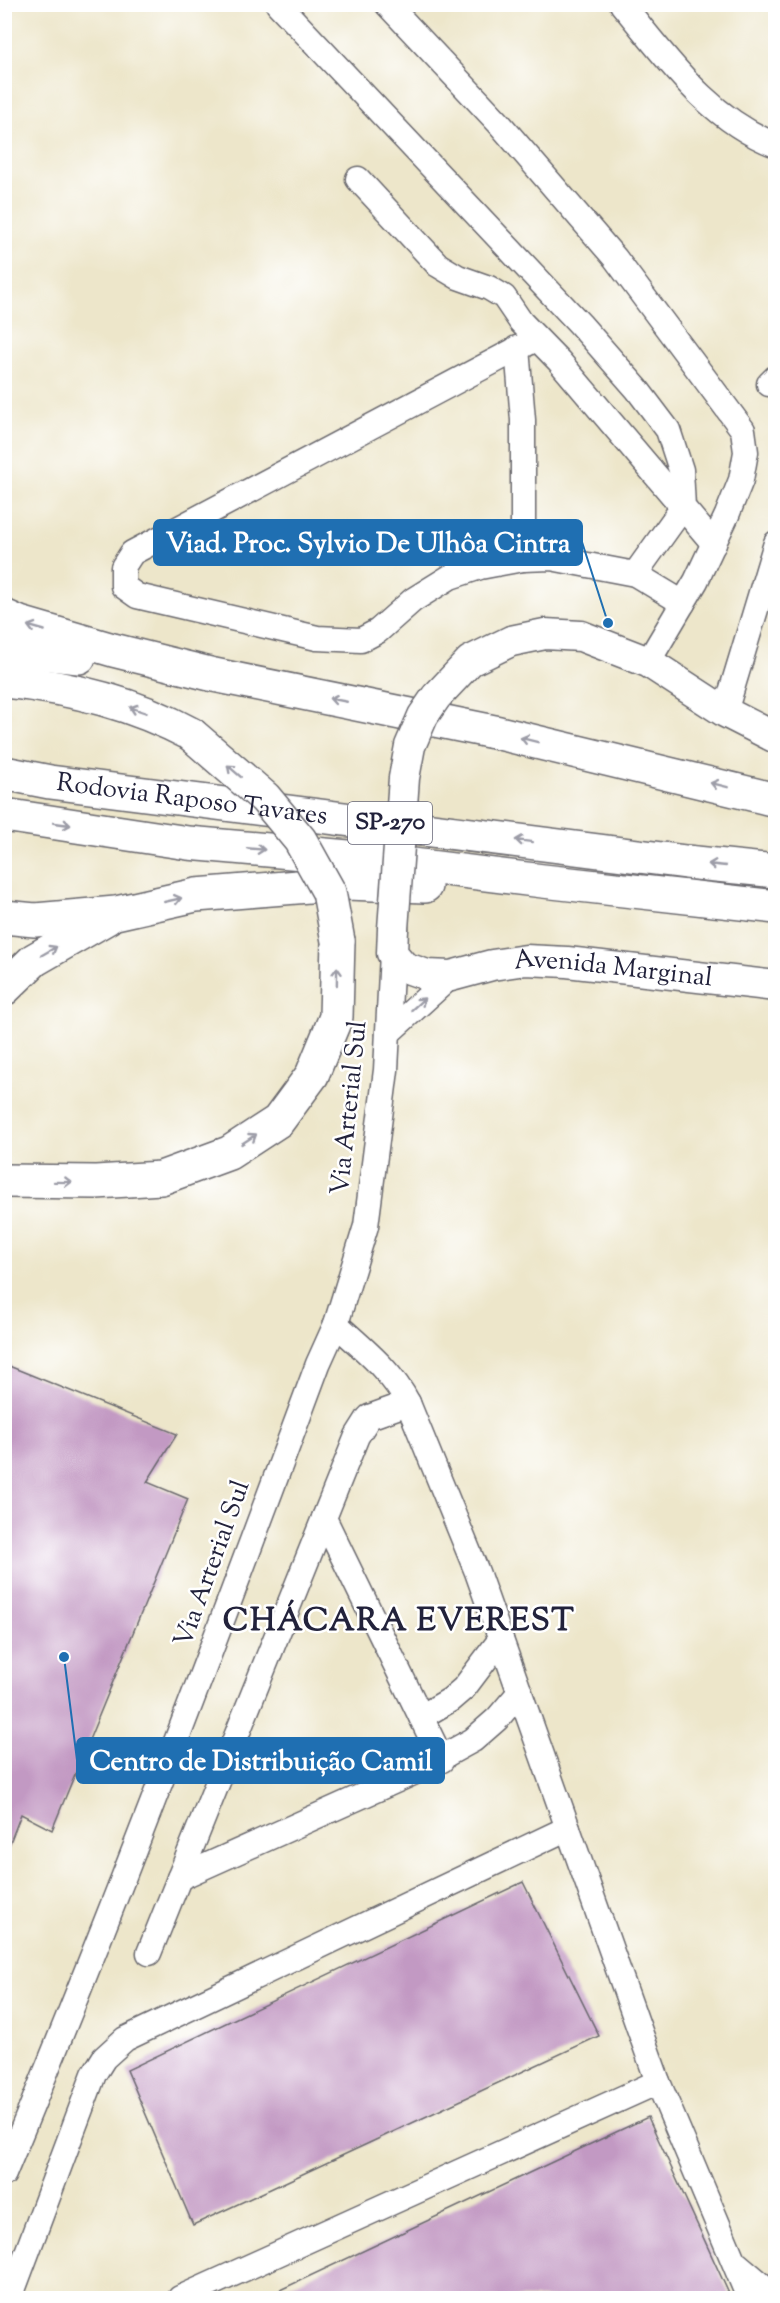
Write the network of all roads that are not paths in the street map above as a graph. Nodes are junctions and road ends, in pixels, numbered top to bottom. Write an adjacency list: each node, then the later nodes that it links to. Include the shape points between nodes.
1 (278, 4): 7 (street, via 637,389 668,430 681,470)
2 (387, 4): 9 (street, via 498,122 615,258 743,430 746,452 741,480)
3 (622, 4): 4 (street, via 694,90 730,122)
4 (776, 145)
5 (358, 179): 6 (street, via 438,265 504,297)
6 (526, 344): 7 (street, via 559,361); 10 (street); 10 (street, via 132,554 123,567 123,586 137,596 317,638 361,640 450,577)
7 (683, 507): 9 (street); 11 (street)
8 (776, 543): 18 (street)
9 (714, 544): 12 (street)
10 (523, 559): 11 (street, via 550,558)
11 (635, 574): 12 (street)
12 (683, 603): 15 (street)
13 (4, 616): 16 (highway, one-way to 13, via 113,650)
14 (4, 648): 16 (highway)
15 (648, 663): 18 (main road); 28 (main road, bridge, via 580,636 545,634 511,641 470,661 436,697 410,746 404,778)
16 (214, 675): 21 (highway, one-way to 16, via 500,733)
17 (4, 681): 33 (highway, one-way to 17, bridge, via 161,1178 229,1153 278,1121 312,1075 336,1017 338,941 328,892 300,840 265,798 191,734 142,711 86,694)
18 (725, 712): 19 (main road)
19 (776, 738)
20 (4, 773): 23 (highway, Rodovia Raposo Tavares / SP-270, one-way to 20, via 50,782)
21 (776, 800)
22 (5, 816): 24 (highway, Rodovia Raposo Tavares / SP-270, one-way to 24, via 188,843 348,857)
23 (776, 871)
24 (690, 897): 25 (highway, Rodovia Raposo Tavares / SP-270); 26 (highway, one-way to 24, via 196,895 347,883)
25 (776, 907)
26 (116, 913): 27 (highway, via 35,920); 31 (highway, one-way to 26, via 34,960)
27 (4, 917)
28 (392, 941): 29 (main road, Avenida Marginal, via 404,967 427,975); 32 (street, Via Arterial Sul)
29 (451, 976): 30 (main road, Avenida Marginal, via 526,960); 32 (street, Avenida Marginal, one-way to 29)
30 (776, 986)
31 (4, 989)
32 (388, 1033): 34 (street, Via Arterial Sul, via 366,1226)
33 (4, 1181)
34 (336, 1323): 35 (street, via 389,1373); 45 (street, Via Arterial Sul, via 90,1965)
35 (408, 1403): 36 (street, via 369,1417 361,1426); 37 (street)
36 (324, 1518): 39 (street); 42 (street)
37 (501, 1639): 38 (street); 39 (street, via 464,1688)
38 (520, 1692): 40 (street, via 473,1740); 41 (street)
39 (421, 1718): 40 (street)
40 (442, 1757): 42 (street, via 439,1763)
41 (568, 1828): 44 (street); 48 (street, via 116,2046 93,2074)
42 (179, 1878): 43 (street)
43 (149, 1953)
44 (658, 2082): 46 (street); 49 (street)
45 (4, 2174)
46 (730, 2259): 47 (street); 50 (street)
47 (776, 2297)
48 (10, 2298)
49 (180, 2298)
50 (748, 2298)

